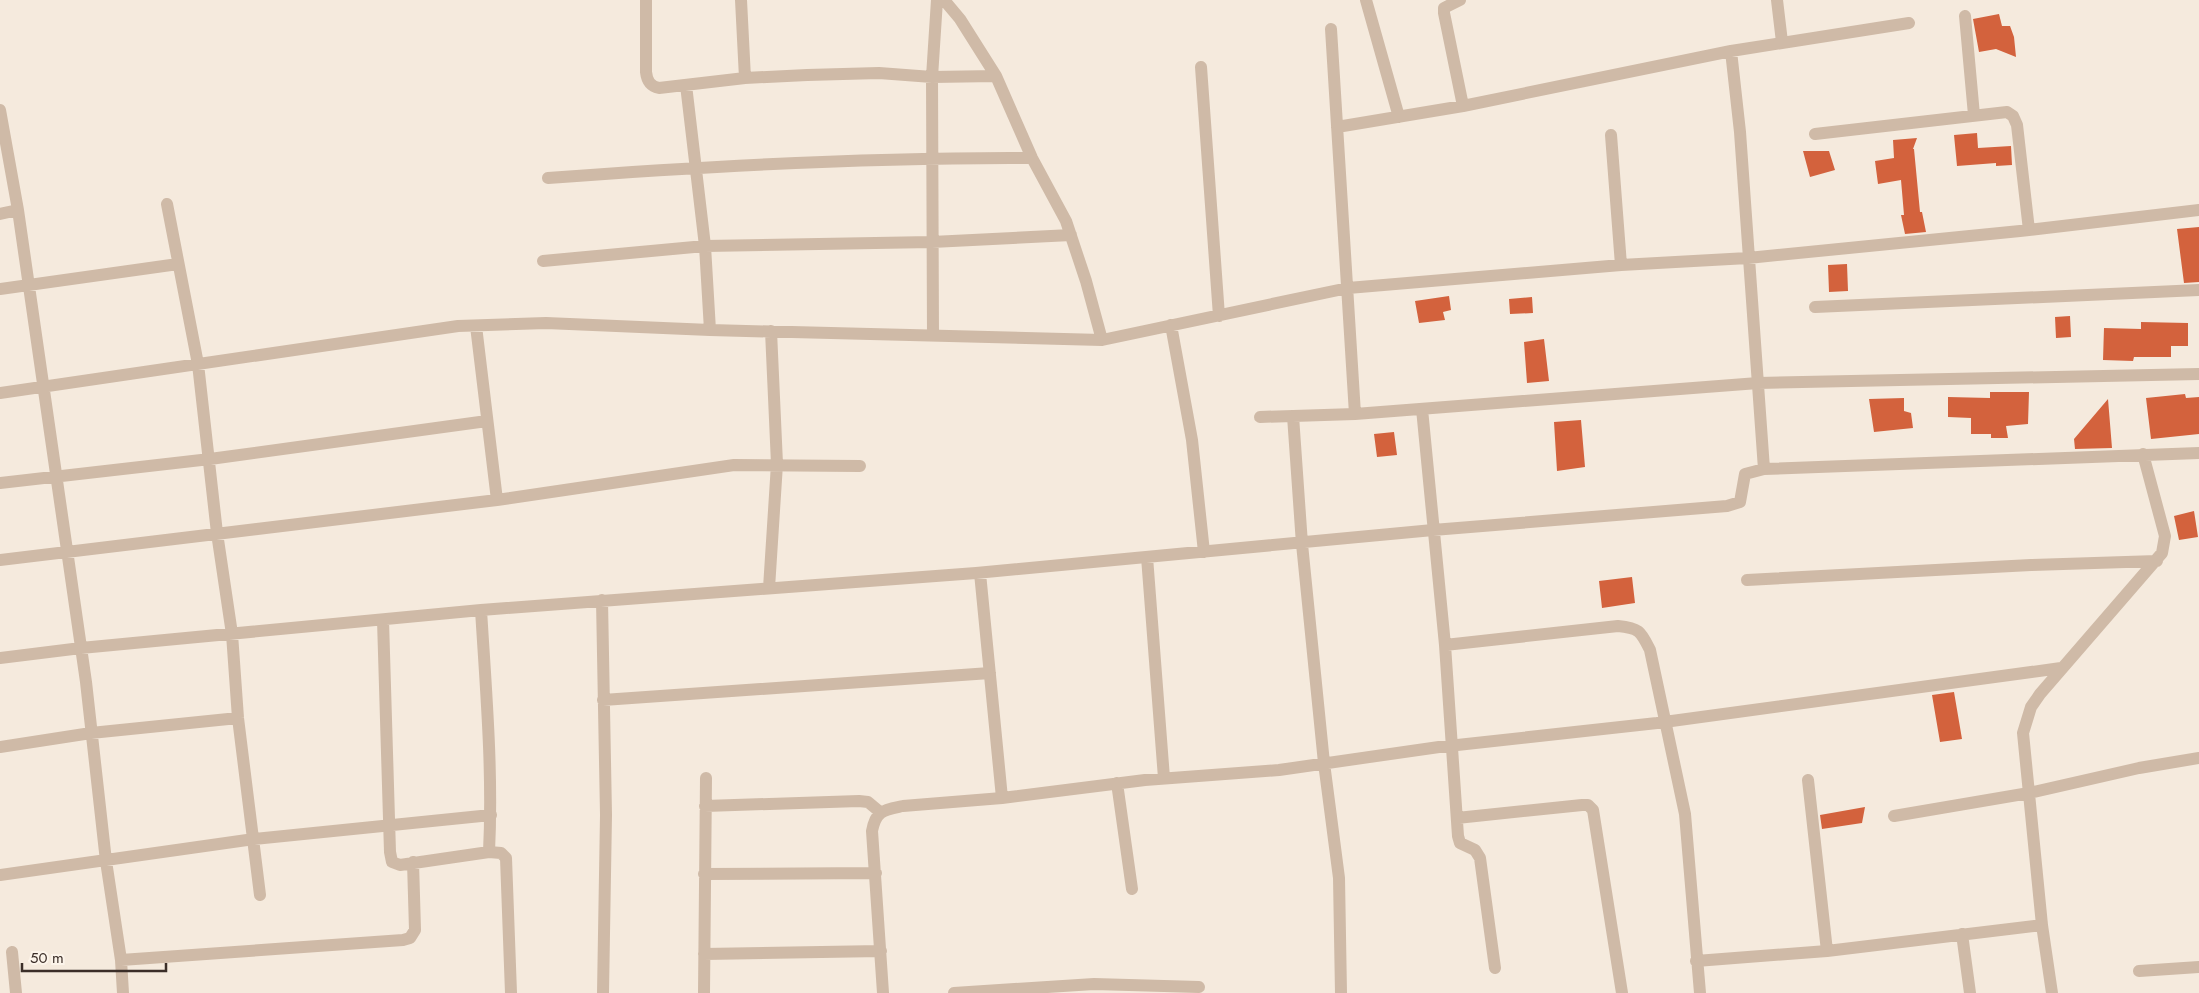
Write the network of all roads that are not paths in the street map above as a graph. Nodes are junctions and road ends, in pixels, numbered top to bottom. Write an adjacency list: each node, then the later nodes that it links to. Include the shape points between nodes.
1 (646, 0): 17 (street, via 646,72 649,83 659,88)
2 (741, 0): 16 (street)
3 (937, 0): 15 (street)
4 (944, 0): 14 (street)
5 (1366, 0): 21 (street)
6 (1460, 0): 18 (street, via 1444,8 1444,13)
7 (1777, 0): 11 (street)
8 (1966, 16): 20 (street)
9 (1909, 23): 11 (street)
10 (1331, 29): 22 (street)
11 (1782, 42): 12 (street)
12 (1731, 51): 18 (street); 37 (street)
13 (1201, 67): 46 (street)
14 (996, 76): 15 (street); 26 (street)
15 (932, 77): 16 (street, via 879,73); 25 (street)
16 (745, 78): 17 (street)
17 (686, 84): 27 (street)
18 (1463, 106): 21 (street)
19 (0, 110): 30 (street)
20 (1974, 115): 23 (street); 33 (street, via 2006,112 2013,116)
21 (1398, 117): 22 (street)
22 (1337, 127): 42 (street)
23 (1815, 134)
24 (1612, 135): 40 (street)
25 (934, 157): 26 (street); 27 (street); 35 (street)
26 (1032, 158): 34 (street)
27 (696, 167): 28 (street); 36 (street)
28 (548, 178)
29 (167, 204): 39 (street)
30 (18, 210): 32 (street); 41 (street)
31 (2199, 210): 33 (street)
32 (0, 214)
33 (2029, 230): 37 (street)
34 (1071, 234): 35 (street); 52 (street)
35 (932, 242): 36 (street); 51 (street)
36 (705, 246): 38 (street); 49 (street)
37 (1748, 258): 40 (street); 55 (street)
38 (543, 261)
39 (178, 264): 41 (street); 53 (street)
40 (1622, 265): 42 (street)
41 (28, 284): 43 (street); 56 (street)
42 (1348, 288): 46 (street); 59 (street)
43 (0, 289)
44 (2199, 290): 45 (street)
45 (1815, 307)
46 (1219, 316): 48 (street)
47 (476, 326): 49 (street, via 546,322); 53 (street); 62 (street)
48 (1171, 326): 52 (street); 76 (street, via 1192,440)
49 (710, 330): 50 (street)
50 (771, 331): 51 (street); 66 (street)
51 (933, 336): 52 (street)
52 (1102, 340)
53 (198, 364): 56 (street); 65 (street)
54 (2199, 374): 55 (street)
55 (1758, 384): 58 (street); 68 (street)
56 (43, 387): 57 (street); 69 (street)
57 (0, 393)
58 (1422, 409): 59 (street); 72 (street)
59 (1355, 414): 60 (street)
60 (1293, 416): 61 (street); 74 (street)
61 (1260, 417)
62 (487, 421): 65 (street); 71 (street)
63 (2199, 453): 64 (street)
64 (2143, 454): 68 (street); 79 (street, via 2165,536)
65 (210, 459): 69 (street); 73 (street)
66 (777, 464): 67 (street); 71 (street, via 734,465); 82 (street)
67 (860, 466)
68 (1764, 469): 72 (street, via 1745,474 1742,498 1734,505)
69 (56, 477): 70 (street); 75 (street)
70 (0, 483)
71 (497, 500): 73 (street)
72 (1433, 530): 74 (street); 87 (street)
73 (217, 533): 75 (street); 86 (street)
74 (1302, 544): 76 (street); 99 (street)
75 (66, 552): 78 (street); 88 (street)
76 (1204, 552): 77 (street)
77 (1147, 558): 80 (street); 101 (street)
78 (0, 560)
79 (2157, 561): 81 (street); 90 (street)
80 (980, 572): 82 (street); 91 (street)
81 (1747, 580)
82 (769, 588): 83 (street)
83 (602, 600): 84 (street); 92 (street)
84 (482, 610): 85 (street); 108 (street)
85 (383, 620): 86 (street); 111 (street)
86 (232, 634): 88 (street); 93 (street)
87 (1445, 645): 94 (street, via 1631,627 1640,631 1650,650); 96 (street)
88 (80, 648): 89 (street); 95 (street)
89 (0, 658)
90 (2062, 668): 94 (street); 104 (street, via 2031,707 2025,722 2023,733)
91 (990, 674): 92 (street); 105 (street)
92 (603, 700): 136 (street, via 606,815)
93 (238, 718): 95 (street); 112 (street)
94 (1666, 721): 96 (street); 128 (street, via 1685,814)
95 (91, 734): 97 (street); 114 (street)
96 (1453, 745): 99 (street); 110 (street)
97 (0, 747)
98 (2199, 758): 104 (street)
99 (1324, 763): 101 (street, via 1279,770); 140 (street, via 1340,878)
100 (706, 778): 106 (street)
101 (1164, 778): 103 (street)
102 (1808, 780): 124 (street)
103 (1118, 783): 105 (street); 119 (street)
104 (2029, 793): 109 (street); 121 (street)
105 (1002, 798): 107 (street, via 903,806)
106 (705, 806): 107 (street, via 859,801 868,802); 117 (street)
107 (880, 812): 116 (street, via 872,831)
108 (491, 815): 111 (street); 113 (street)
109 (1894, 816)
110 (1457, 818): 130 (street, via 1460,843 1475,850 1480,858); 141 (street, via 1582,804 1593,810)
111 (390, 825): 112 (street); 115 (street, via 392,862 400,865)
112 (254, 839): 114 (street); 120 (street)
113 (489, 852): 115 (street); 135 (street, via 501,853 506,858)
114 (106, 861): 118 (street); 127 (street)
115 (414, 862): 127 (street, via 415,930 410,938)
116 (876, 873): 117 (street); 123 (street)
117 (704, 874): 126 (street)
118 (0, 875)
119 (1132, 889)
120 (260, 895)
121 (2042, 925): 122 (street); 144 (street)
122 (1962, 934): 124 (street); 143 (street)
123 (881, 951): 126 (street); 138 (street)
124 (1826, 951): 128 (street)
125 (12, 952): 133 (street)
126 (704, 954): 137 (street)
127 (121, 960): 134 (street)
128 (1696, 961): 142 (street)
129 (2199, 966): 131 (street)
130 (1495, 968)
131 (2139, 970)
132 (1199, 987): 139 (street, via 1094,984)
133 (16, 993)
134 (123, 993)
135 (511, 993)
136 (603, 993)
137 (704, 993)
138 (883, 993)
139 (954, 993)
140 (1341, 993)
141 (1622, 993)
142 (1700, 993)
143 (1970, 993)
144 (2052, 993)

